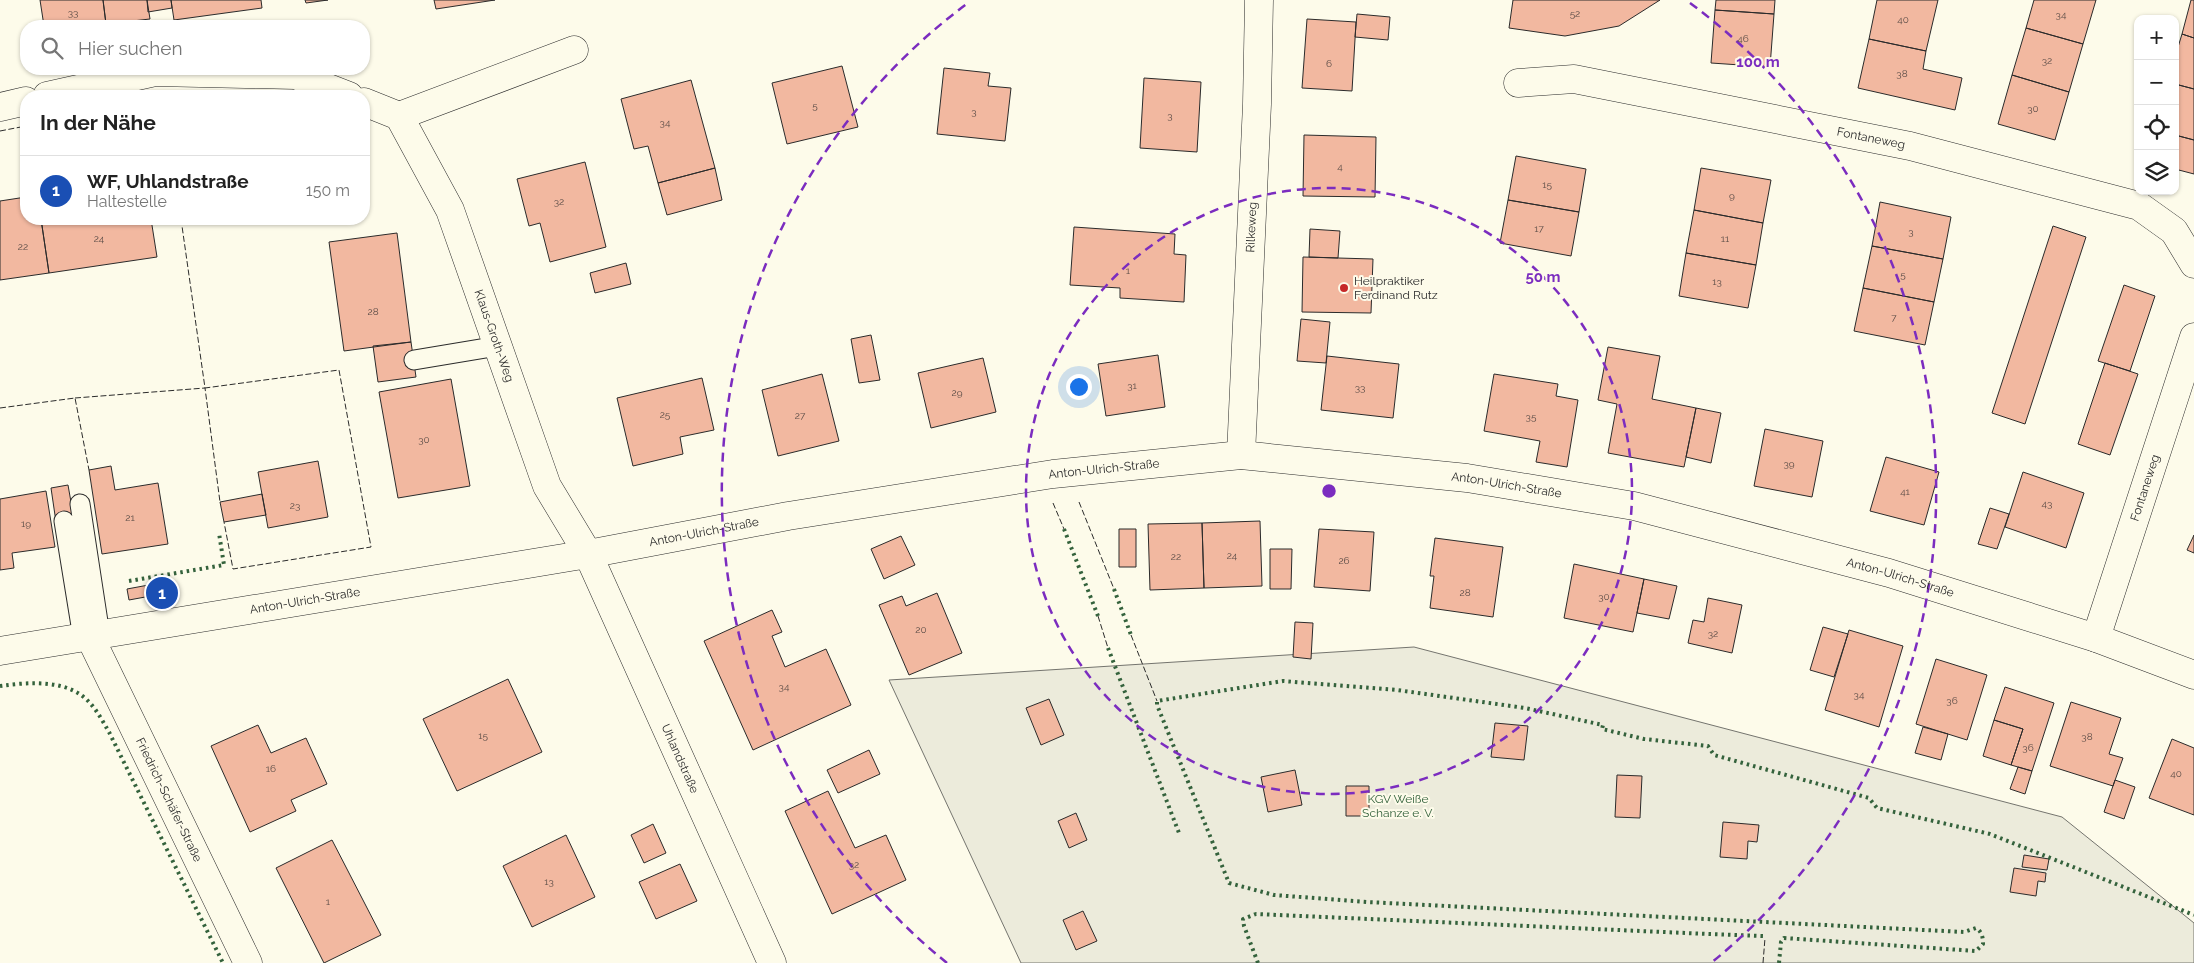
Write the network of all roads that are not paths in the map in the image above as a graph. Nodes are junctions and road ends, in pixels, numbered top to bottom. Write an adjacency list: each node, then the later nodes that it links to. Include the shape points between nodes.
1 (1259, 0): 16 (street, Rilkeweg)
2 (574, 50): 11 (street)
3 (142, 75): 6 (street)
4 (295, 75): 7 (street)
5 (1518, 83): 12 (street, Fontaneweg, via 1574,79 1910,146 2139,206 2174,231)
6 (74, 90)
7 (334, 90)
8 (20, 102): 10 (street)
9 (370, 104): 11 (street)
10 (0, 107)
11 (399, 116): 14 (street, Klaus-Groth-Weg, via 450,210)
12 (2194, 264)
13 (2194, 338): 21 (street, Fontaneweg)
14 (498, 346): 15 (lane); 19 (street, Klaus-Groth-Weg, via 547,486)
15 (414, 360)
16 (1241, 455): 19 (street, Anton-Ulrich-Straße, via 1053,474 788,516); 21 (street, Anton-Ulrich-Straße, via 1467,478 1634,506 1889,573)
17 (80, 504): 20 (lane)
18 (64, 521): 20 (lane)
19 (588, 554): 20 (street, Anton-Ulrich-Straße); 25 (street, Uhlandstraße)
20 (91, 637): 22 (street, Anton-Ulrich-Straße); 24 (street, Friedrich-Schäfer-Straße)
21 (2096, 638): 23 (street, Anton-Ulrich-Straße)
22 (0, 651)
23 (2194, 675)
24 (248, 963)
25 (772, 963)

